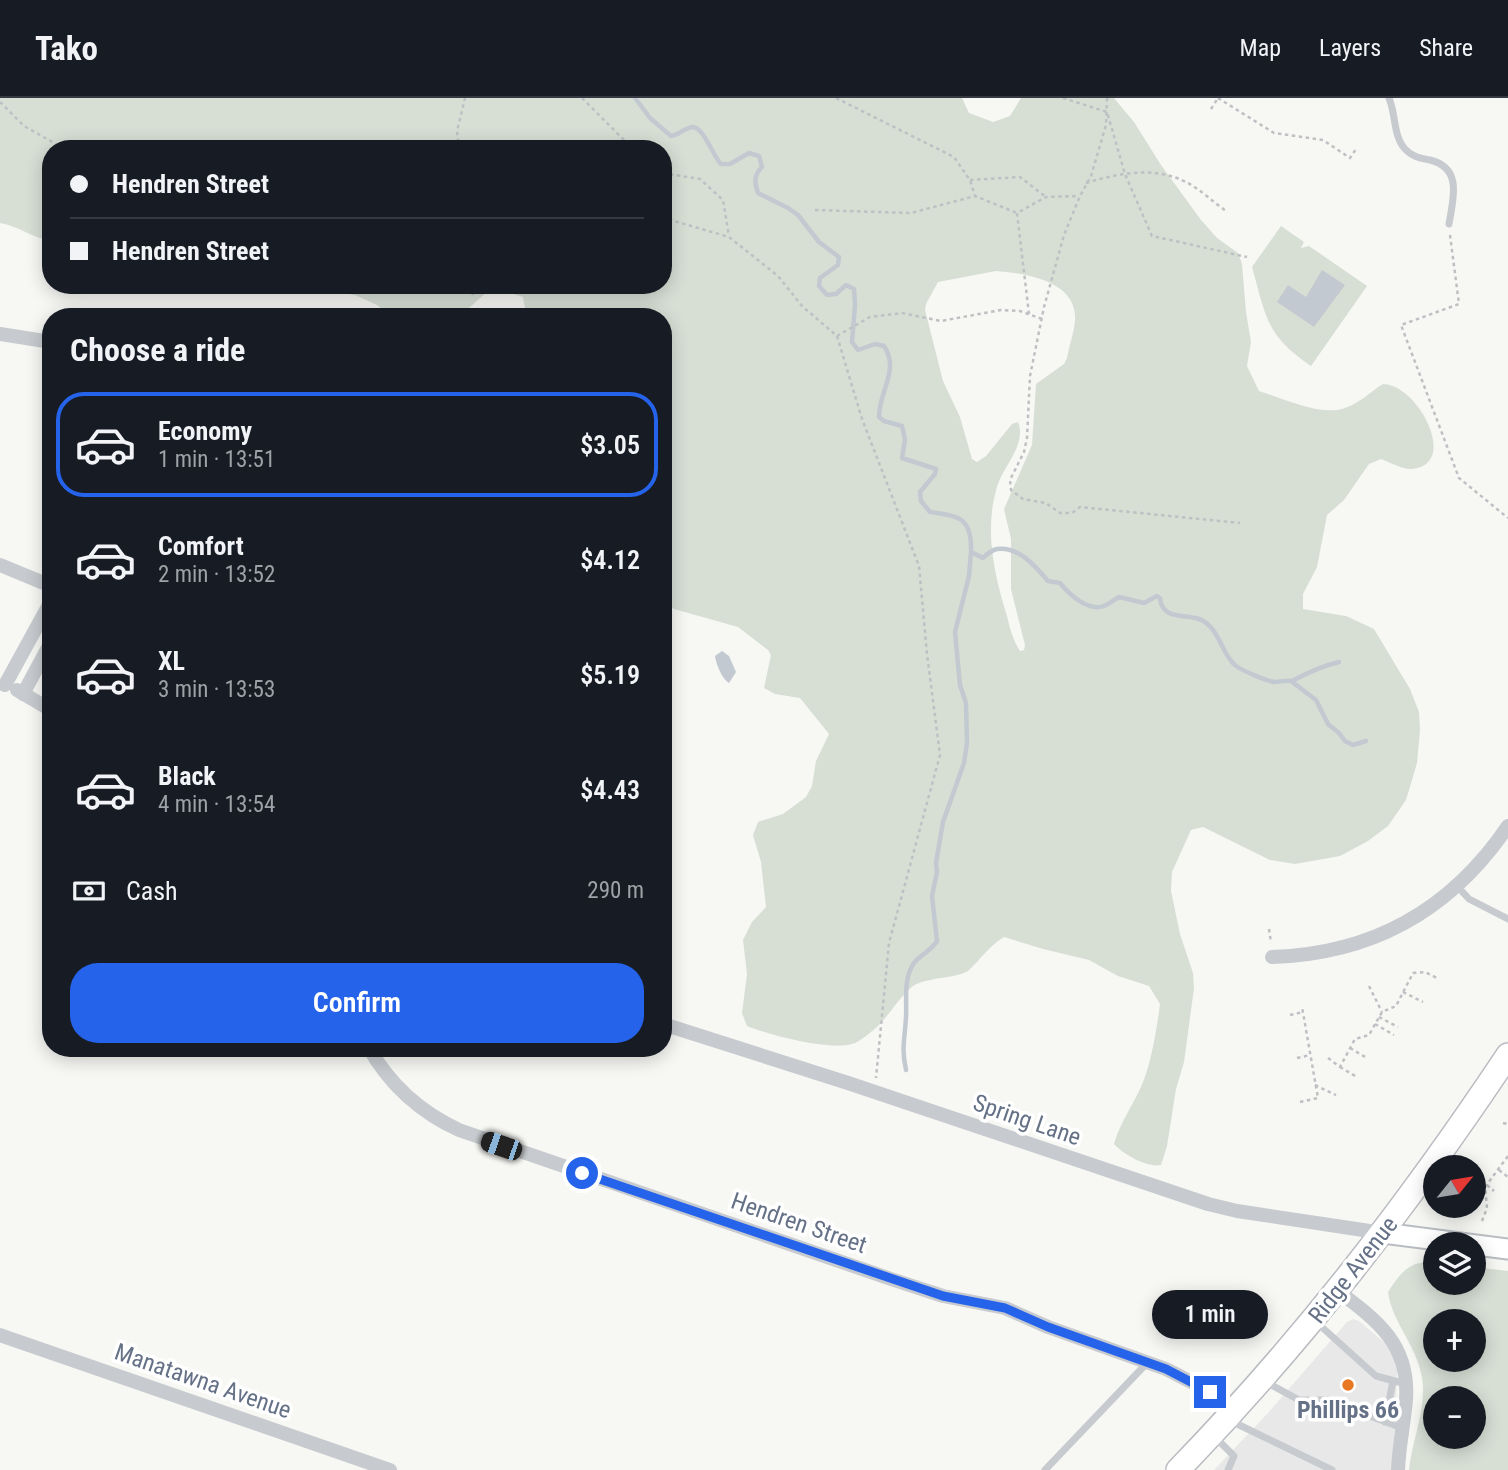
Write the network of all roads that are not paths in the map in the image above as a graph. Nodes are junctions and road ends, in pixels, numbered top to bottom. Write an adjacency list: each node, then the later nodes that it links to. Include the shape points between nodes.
1 (1389, 98): 2 (lane, via 1403,147 1418,158 1438,162 1450,173 1454,190)
2 (1449, 224)
3 (0, 334): 4 (street)
4 (42, 341)
5 (0, 565): 6 (street)
6 (42, 582)
7 (42, 616): 9 (street)
8 (42, 659): 10 (street)
9 (3, 683): 10 (street)
10 (23, 694): 11 (street)
11 (42, 705)
12 (1508, 826): 13 (street)
13 (1457, 886): 14 (lane, via 1469,899); 15 (street, via 1424,912 1372,939 1328,952)
14 (1508, 919)
15 (1272, 957)
16 (672, 1027): 19 (street, Spring Lane, via 1208,1204)
17 (1508, 1055): 19 (main road, Ridge Avenue)
18 (375, 1057): 24 (street, Hendren Street, via 414,1103 459,1130 943,1296 1005,1308)
19 (1383, 1233): 20 (street); 21 (main road, Ridge Avenue)
20 (1508, 1249)
21 (1338, 1291): 22 (main road, Ridge Avenue); 26 (street, via 1369,1314 1392,1340 1400,1354)
22 (1314, 1321): 25 (main road, Ridge Avenue); 26 (lane, via 1376,1376)
23 (0, 1335): 30 (street, Manatawna Avenue)
24 (1147, 1362): 27 (street, Hendren Street, via 1183,1377); 31 (lane)
25 (1262, 1380): 27 (main road, Ridge Avenue); 28 (lane, via 1299,1400 1328,1400)
26 (1400, 1383): 28 (lane); 29 (street)
27 (1225, 1421): 32 (main road, Ridge Avenue); 33 (lane, via 1234,1456); 34 (lane)
28 (1385, 1422): 29 (lane)
29 (1402, 1429): 35 (street)
30 (390, 1470)
31 (1045, 1470)
32 (1178, 1470)
33 (1228, 1470)
34 (1332, 1470)
35 (1398, 1470)

